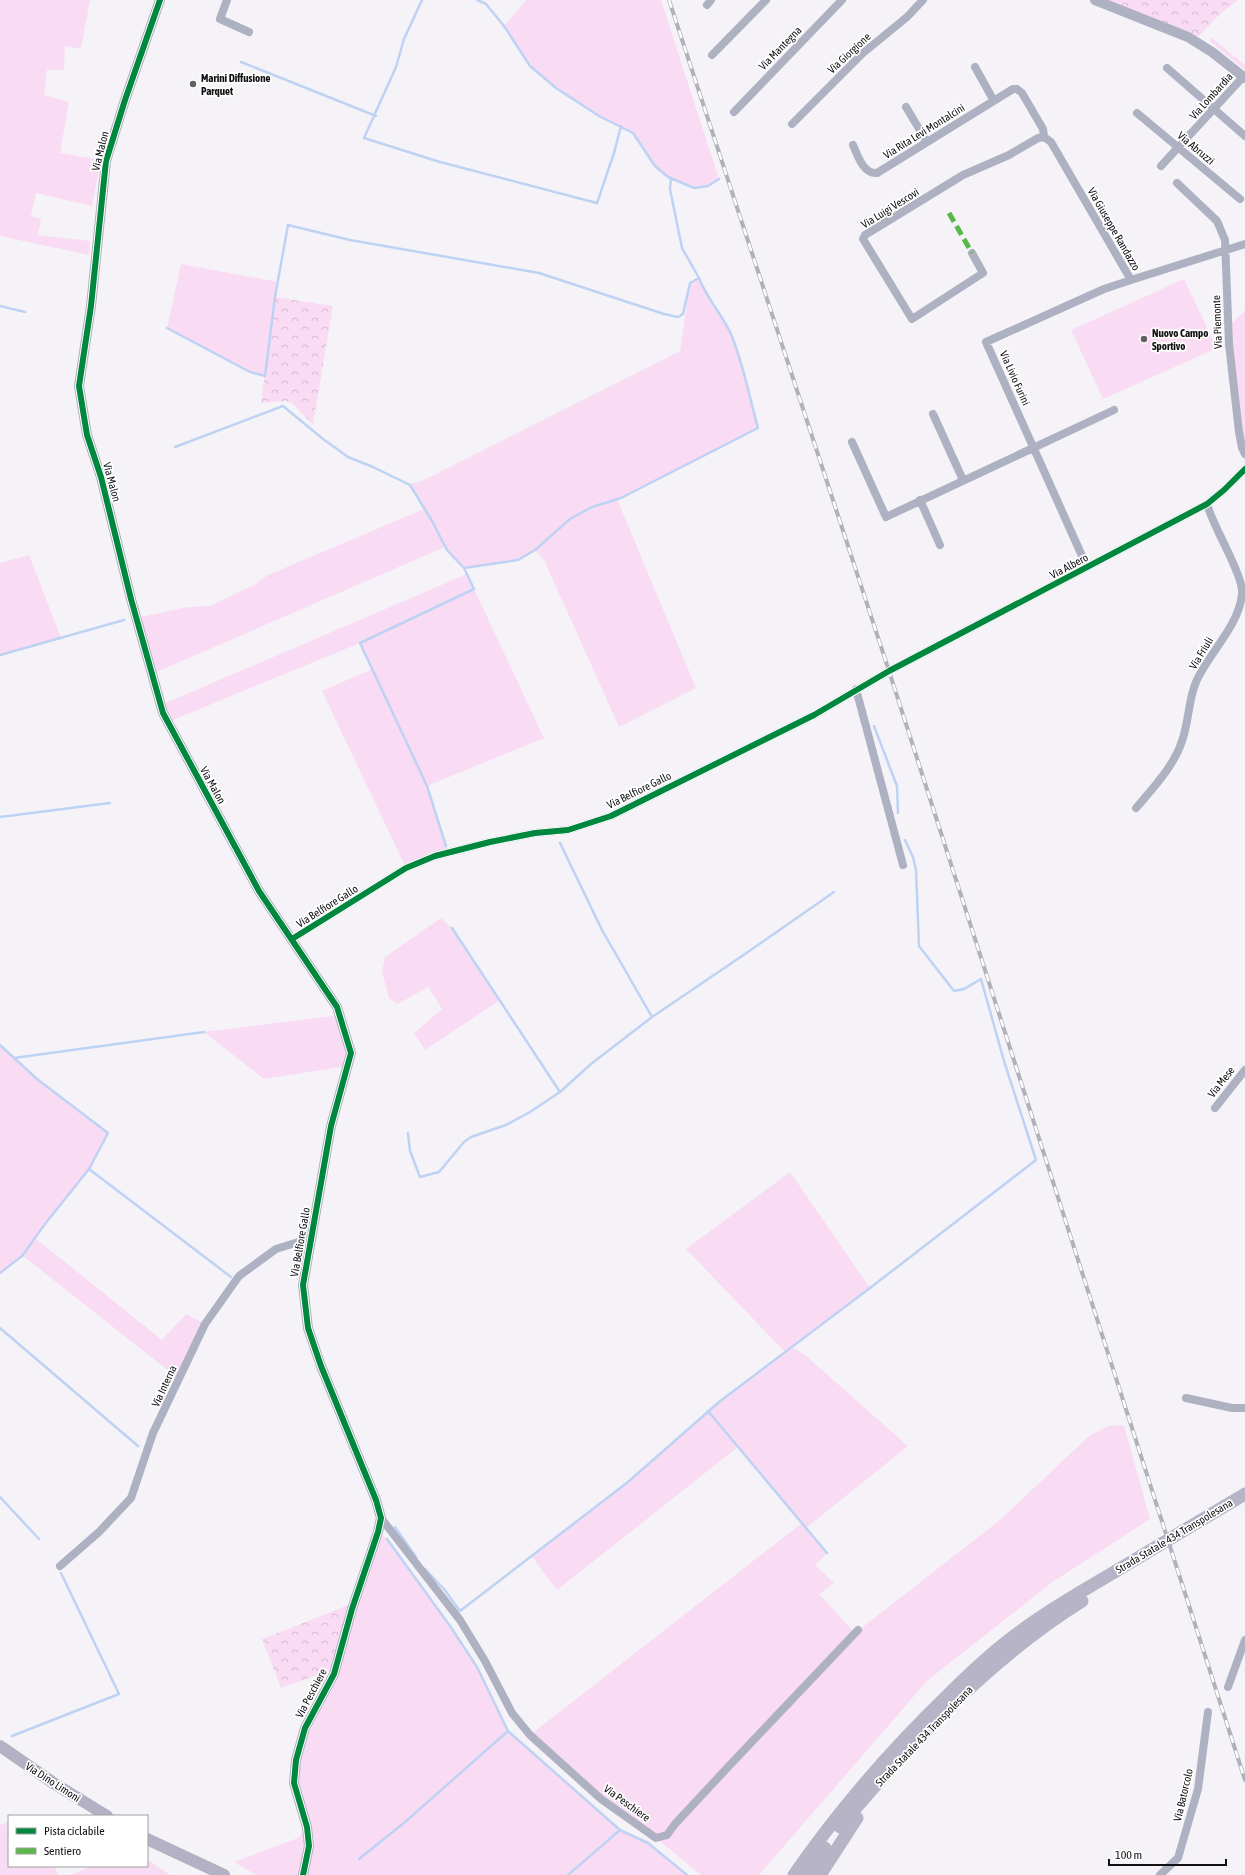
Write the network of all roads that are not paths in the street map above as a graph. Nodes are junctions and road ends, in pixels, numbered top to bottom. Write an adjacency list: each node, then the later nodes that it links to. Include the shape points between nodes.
1 (160, 0): 46 (street, Via Malon, via 106,161 80,386 87,435 101,477 163,713 258,888)
2 (227, 0): 7 (street, via 220,19)
3 (766, 0): 8 (street)
4 (842, 0): 16 (street, Via Mantegna)
5 (923, 0): 18 (street, Via Giorgione, via 907,17 863,53)
6 (1095, 0): 11 (street, via 1188,37 1212,52)
7 (249, 32)
8 (712, 55)
9 (975, 67): 13 (street)
10 (1168, 68): 15 (street)
11 (1244, 78): 15 (street, Via Lombardia)
12 (1017, 89): 13 (street, Via Rita Levi Montalcini); 20 (street, Via Giuseppe Randazzo, via 1021,91 1043,129)
13 (994, 101): 21 (street, Via Rita Levi Montalcini)
14 (906, 106): 21 (street)
15 (1214, 110): 19 (street); 23 (street, Via Lombardia)
16 (734, 112)
17 (1137, 113): 23 (street, Via Abruzzi)
18 (792, 124)
19 (1245, 136)
20 (1044, 137): 29 (street, Via Luigi Vescovi, via 963,175 865,235 863,239 912,319 983,273); 30 (street, Via Giuseppe Randazzo, via 1051,142)
21 (927, 142): 22 (street, Via Rita Levi Montalcini, via 877,173 865,168)
22 (853, 145)
23 (1178, 148): 24 (street, Via Lombardia); 26 (street, Via Abruzzi)
24 (1162, 166)
25 (1177, 183): 28 (street, Via Piemonte, via 1217,221 1225,240)
26 (1240, 199)
27 (1245, 244): 28 (street, Via Giuseppe Randazzo)
28 (1226, 251): 30 (street, Via Giuseppe Randazzo); 35 (street, Via Piemonte, via 1229,344 1239,432)
29 (972, 253)
30 (1131, 280): 34 (street, Via Livio Furini, via 1104,289 986,342)
31 (1114, 410): 34 (street)
32 (933, 414): 37 (street)
33 (852, 442): 38 (street, via 886,517)
34 (1033, 447): 37 (street); 41 (street, Via Livio Furini)
35 (1245, 454)
36 (1245, 469): 39 (street, Via Albero)
37 (963, 480): 38 (street)
38 (920, 500): 40 (street)
39 (1207, 504): 41 (street, Via Albero); 44 (street, Via Friuli, via 1210,516 1238,574 1242,593 1238,609 1228,629 1196,682 1183,741 1173,762)
40 (940, 545)
41 (1087, 567): 42 (street, Via Albero)
42 (893, 669): 43 (street, Via Belfiore Gallo)
43 (856, 689): 45 (street); 46 (street, Via Belfiore Gallo, via 814,715 611,816 568,830 535,833 448,851 406,868)
44 (1136, 808)
45 (902, 865)
46 (292, 939): 49 (street, Via Belfiore Gallo, via 337,1007 351,1053 331,1126)
47 (1245, 1070): 48 (street, Via Mese)
48 (1215, 1108)
49 (311, 1238): 53 (street, Via Belfiore Gallo, via 303,1285 308,1328); 57 (street, Via Interna, via 276,1249 239,1276 205,1324 153,1433 131,1498 99,1532)
50 (1186, 1398): 51 (street, via 1232,1408)
51 (1245, 1408)
52 (1245, 1494): 56 (highway, Strada Statale 434 Transpolesana)
53 (376, 1500): 55 (street, Via Peschiere)
54 (1245, 1504): 56 (highway, Strada Statale 434 Transpolesana)
55 (381, 1518): 59 (street, Via Peschiere, via 460,1620 486,1661 512,1713 530,1735 601,1799 656,1838 667,1835 733,1761); 69 (street, Via Peschiere, via 334,1674 305,1728 296,1760 294,1783 307,1827 309,1846)
56 (1200, 1526): 58 (highway, Strada Statale 434 Transpolesana, bridge)
57 (60, 1566)
58 (1117, 1574): 63 (highway, Strada Statale 434 Transpolesana, via 1058,1605 1008,1640); 65 (highway, Strada Statale 434 Transpolesana, via 1015,1649 951,1705)
59 (858, 1630)
60 (1245, 1640): 61 (street)
61 (1228, 1687)
62 (1208, 1712): 74 (street, Via Batorcolo, via 1198,1789 1178,1858)
63 (915, 1727): 70 (highway, via 902,1733 863,1775); 71 (highway, via 864,1783)
64 (0, 1746): 66 (main road, Via Dino Limoni)
65 (886, 1775): 72 (highway, Strada Statale 434 Transpolesana, via 844,1823); 73 (highway)
66 (105, 1815)
67 (148, 1839): 68 (main road)
68 (224, 1875)
69 (303, 1875)
70 (785, 1875)
71 (794, 1875)
72 (806, 1875)
73 (820, 1875)
74 (1160, 1875)

